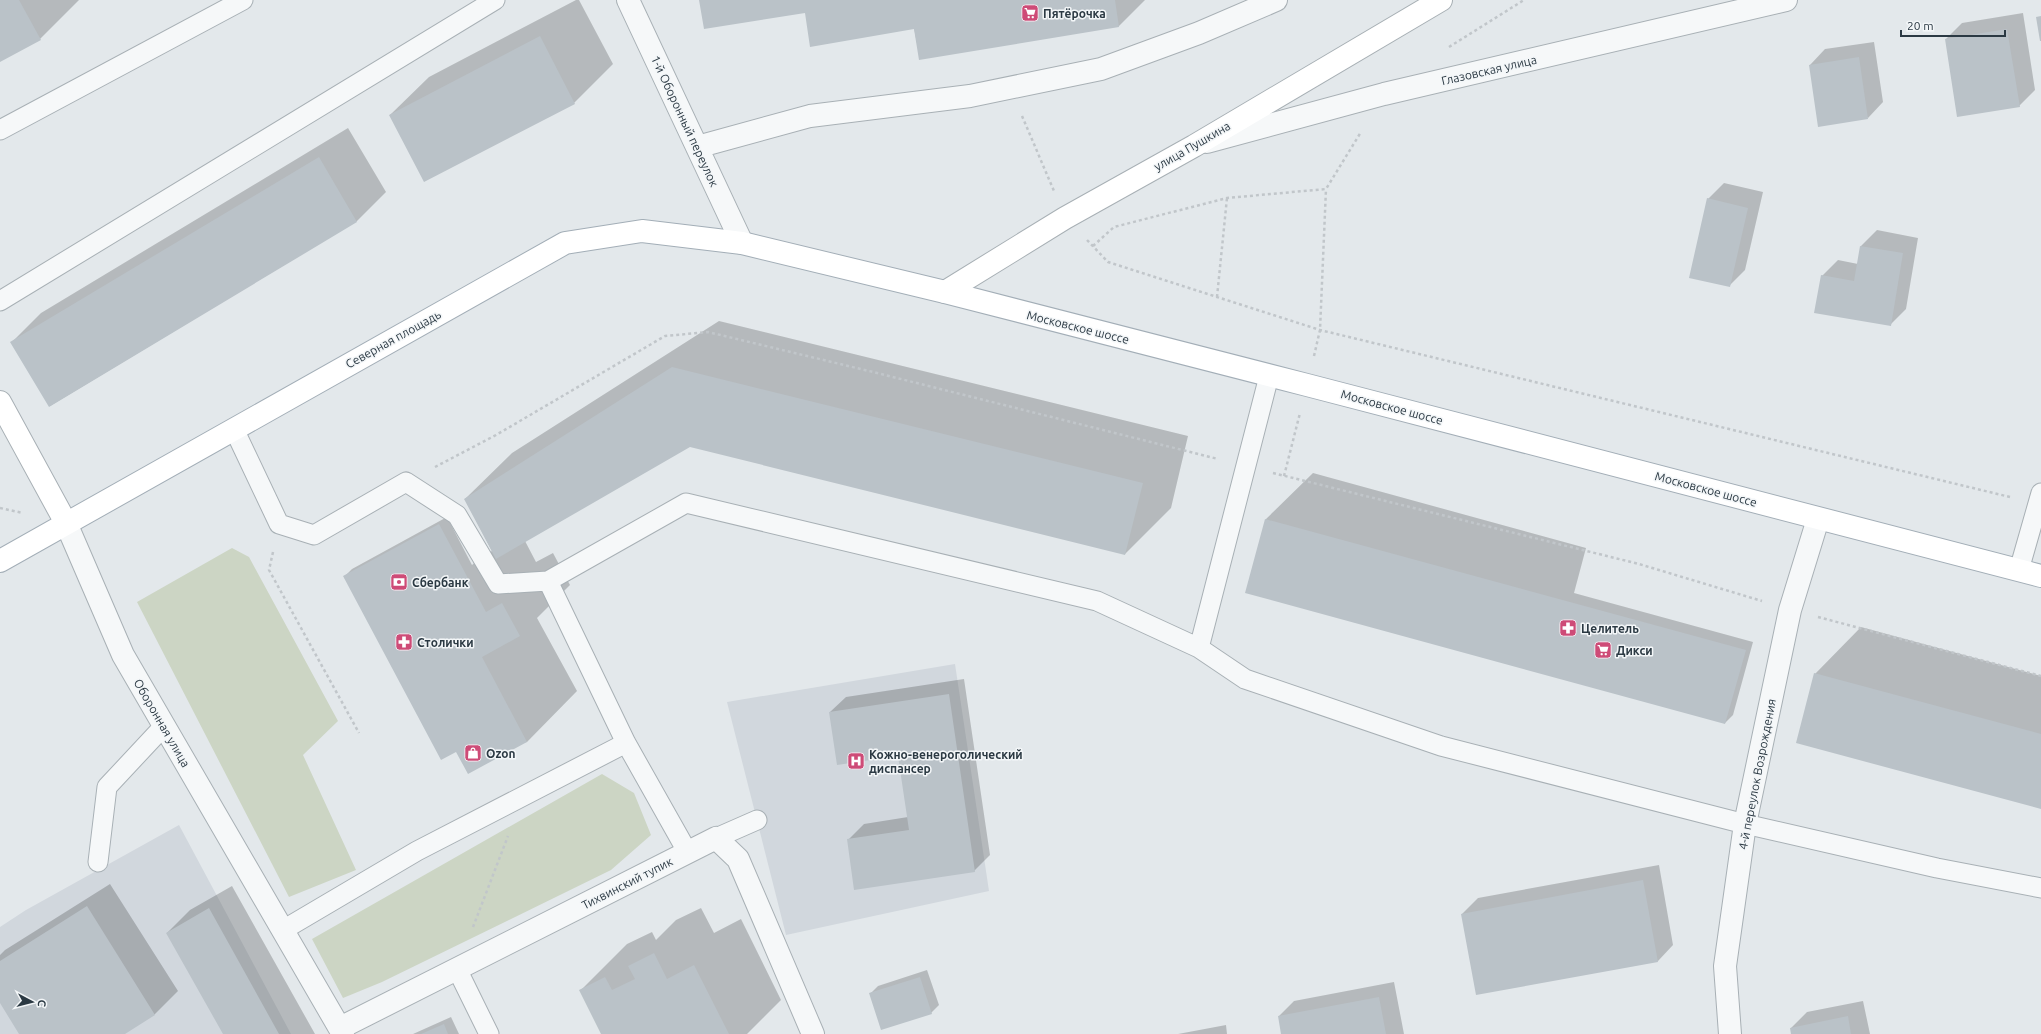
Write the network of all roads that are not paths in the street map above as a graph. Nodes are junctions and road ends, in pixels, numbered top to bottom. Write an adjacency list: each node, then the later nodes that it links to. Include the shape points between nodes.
1 (243, 0): 8 (lane)
2 (495, 0): 13 (lane)
3 (628, 0): 10 (street, 1-й Оборонный переулок)
4 (1276, 0): 10 (street, via 1199,33 1102,69 970,96 810,116)
5 (1441, 0): 9 (main road, улица Пушкина)
6 (1786, 0): 7 (street, Глазовская улица)
7 (1756, 3): 9 (street, Глазовская улица, via 1384,94)
8 (0, 130)
9 (1194, 146): 12 (main road, улица Пушкина, via 1065,218)
10 (697, 147): 11 (street, 1-й Оборонный переулок)
11 (742, 243): 12 (main road, Московское шоссе); 16 (main road, Северная площадь, via 642,231 565,243)
12 (945, 292): 14 (main road, Московское шоссе)
13 (0, 301)
14 (1269, 376): 18 (main road, Московское шоссе); 24 (lane)
15 (0, 402): 19 (main road, Оборонная улица)
16 (234, 429): 19 (main road, Северная площадь); 23 (lane, via 279,524 314,535 406,482 457,515 498,584)
17 (2039, 499): 21 (lane)
18 (1818, 519): 21 (main road, Московское шоссе); 28 (street, 4-й переулок Возрождения, via 1790,610)
19 (66, 523): 20 (main road, Северная площадь); 25 (street, Оборонная улица, via 123,655)
20 (0, 561)
21 (2019, 570): 22 (main road, Московское шоссе)
22 (2041, 576)
23 (548, 581): 24 (lane, via 686,503 1096,601); 26 (lane)
24 (1198, 648): 28 (lane, via 1244,679 1441,746)
25 (164, 726): 31 (lane, via 107,787); 33 (street, Оборонная улица)
26 (626, 743): 30 (lane); 33 (lane, via 417,851)
27 (757, 820): 29 (lane)
28 (1745, 824): 32 (lane, via 1937,868); 38 (street, 4-й переулок Возрождения, via 1725,966)
29 (716, 838): 30 (street, Тихвинский тупик); 37 (street, via 738,859)
30 (688, 853): 34 (street, Тихвинский тупик)
31 (98, 862)
32 (2041, 888)
33 (283, 930): 35 (street, Оборонная улица)
34 (457, 969): 35 (street, Тихвинский тупик); 36 (lane)
35 (342, 1031)
36 (489, 1034)
37 (813, 1034)
38 (1730, 1034)

